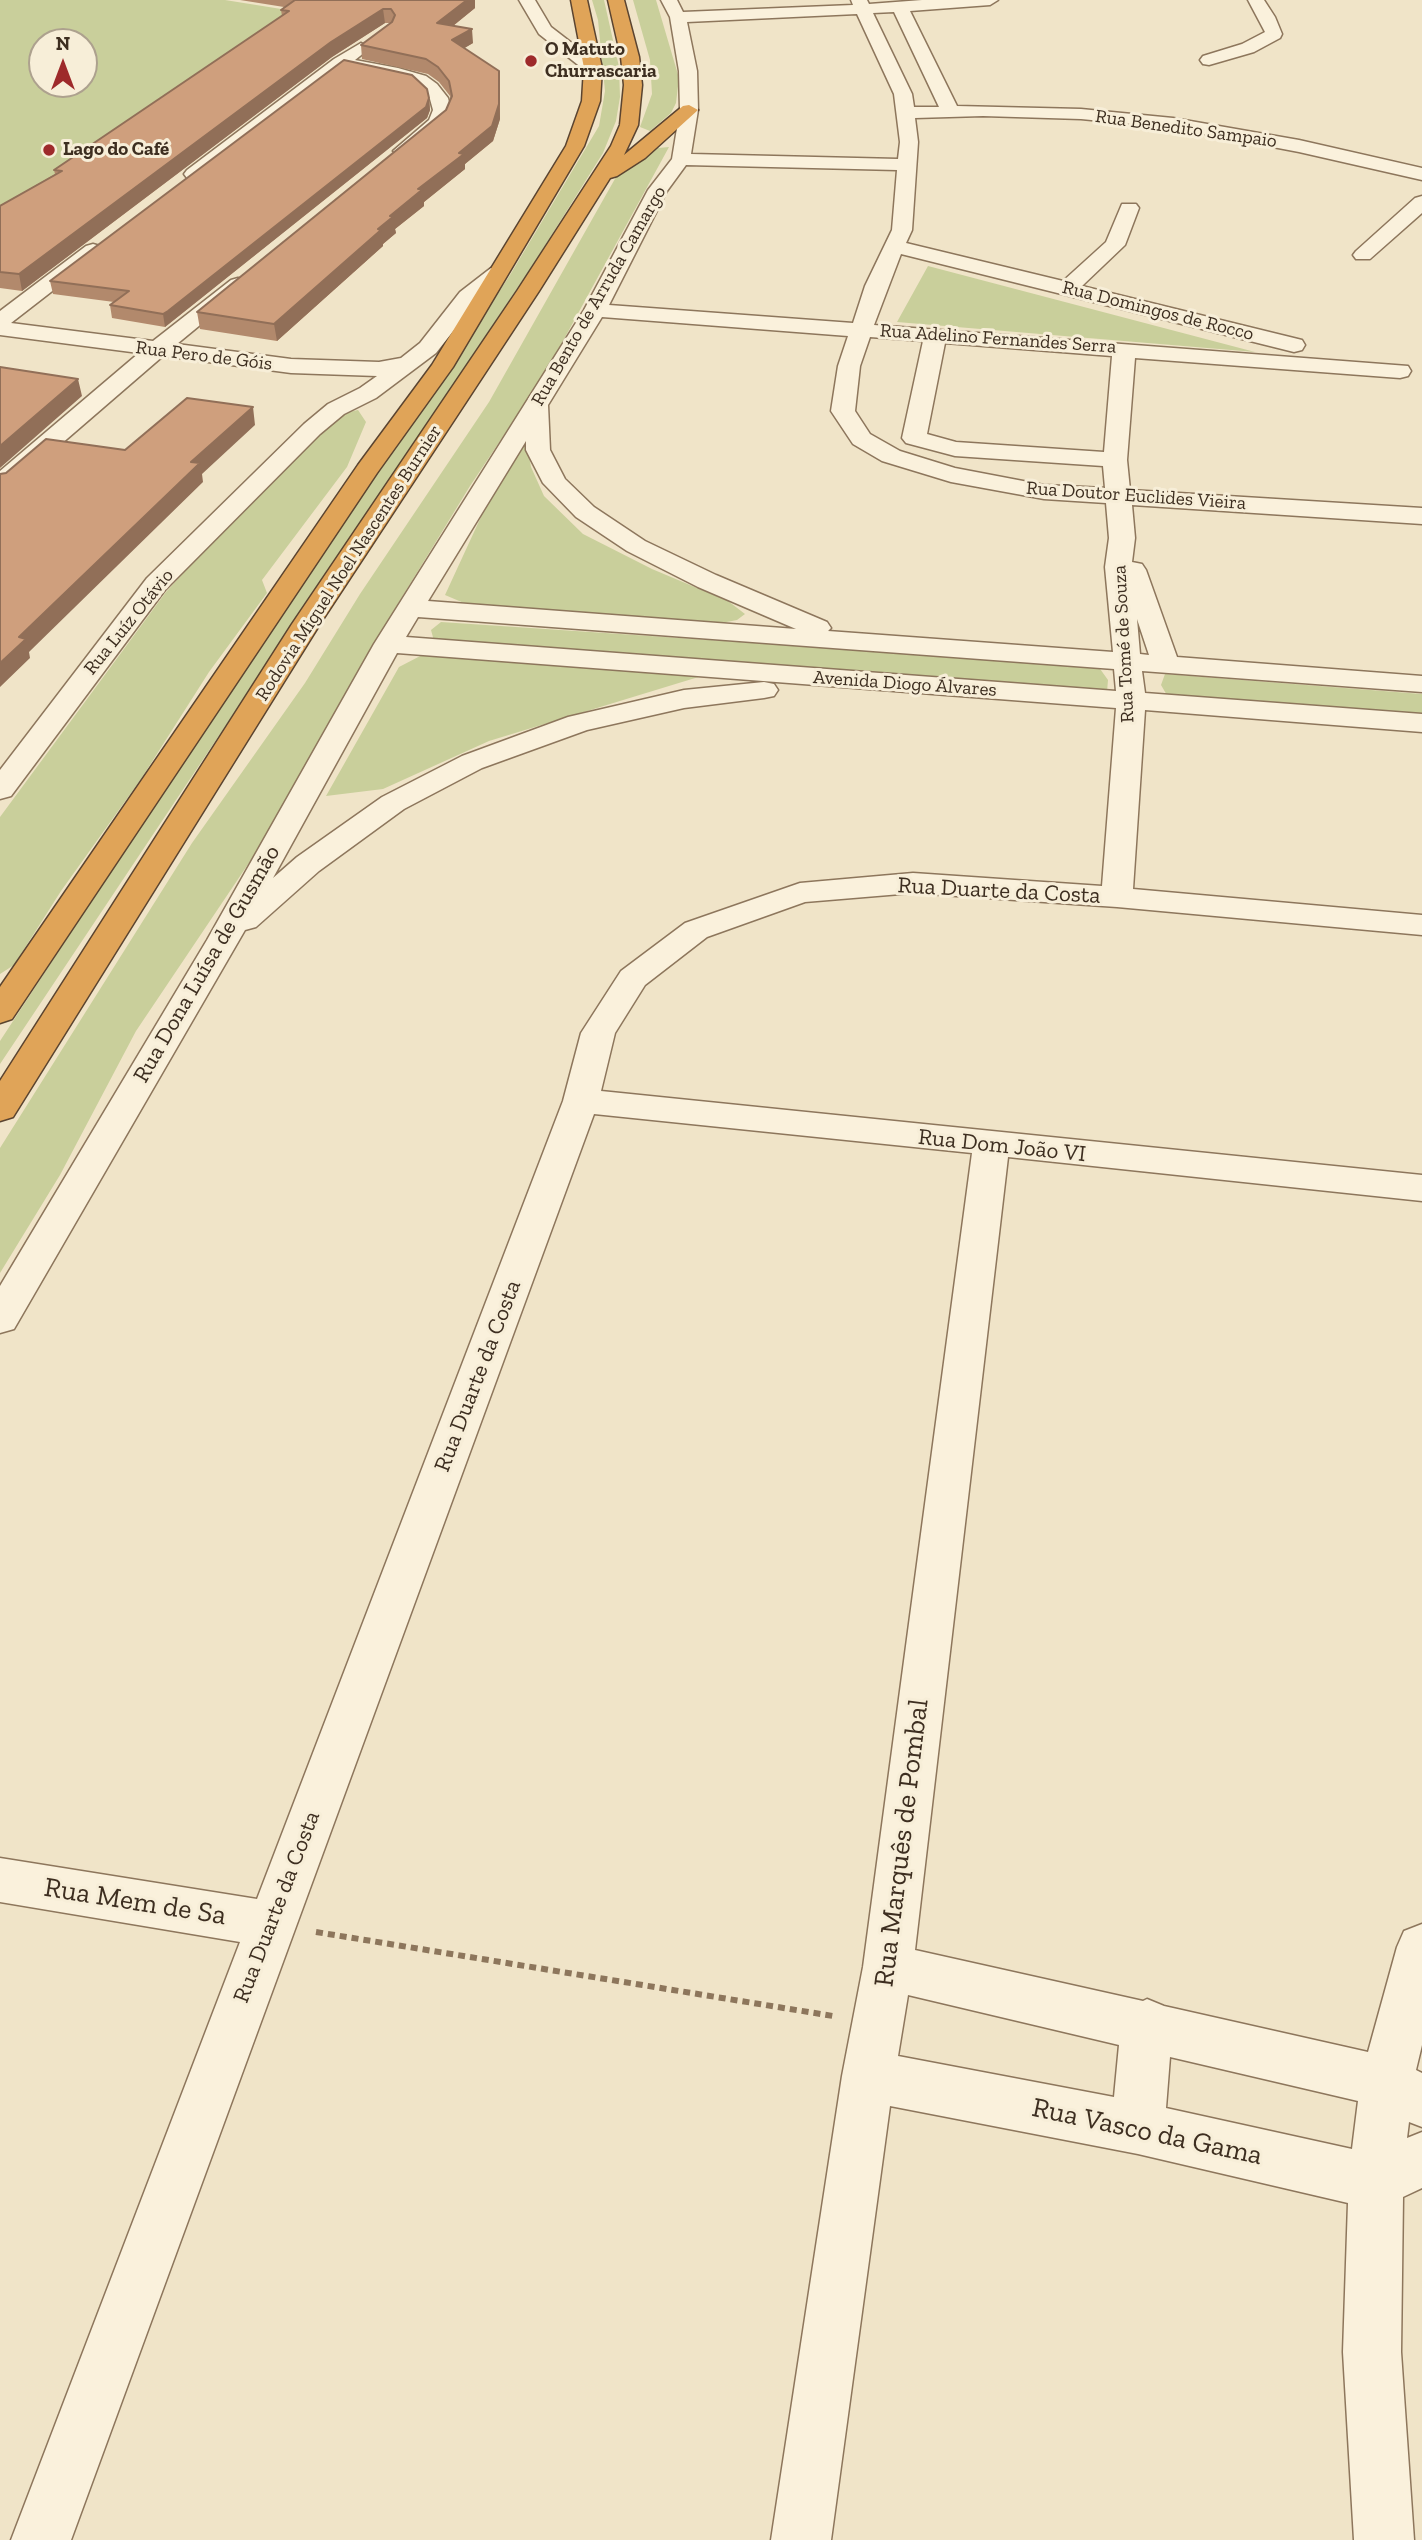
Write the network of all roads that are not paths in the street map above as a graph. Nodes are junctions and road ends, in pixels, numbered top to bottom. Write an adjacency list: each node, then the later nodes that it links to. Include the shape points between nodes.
1 (527, 0): 12 (street, via 545,30)
2 (579, 0): 12 (highway, Rodovia Miguel Noel Nascentes Burnier)
3 (616, 0): 20 (highway, Rodovia Miguel Noel Nascentes Burnier, via 630,57 633,102 620,146)
4 (990, 0): 7 (street)
5 (1256, 0): 10 (street, via 1274,34)
6 (862, 5): 7 (street); 8 (street); 15 (street, Rua Doutor Euclides Vieira, via 903,94)
7 (900, 7): 14 (street)
8 (673, 8): 13 (street, Rua Bento de Arruda Camargo, via 687,67)
9 (377, 37): 11 (street)
10 (1209, 60)
11 (340, 63): 18 (street, via 420,80 439,98 442,110 437,123); 21 (street)
12 (593, 68): 28 (highway, Rodovia Miguel Noel Nascentes Burnier, via 591,101 575,146)
13 (689, 110): 16 (street, Rua Bento de Arruda Camargo); 20 (highway, via 638,154)
14 (951, 112): 15 (street, Rua Benedito Sampaio); 19 (street, Rua Benedito Sampaio, via 1081,114 1173,123)
15 (905, 113): 17 (street, Rua Doutor Euclides Vieira)
16 (681, 159): 17 (street); 30 (street, Rua Bento de Arruda Camargo, via 657,190)
17 (907, 165): 25 (street, Rua Doutor Euclides Vieira, via 902,230)
18 (383, 167)
19 (1422, 174)
20 (596, 181): 65 (highway, Rodovia Miguel Noel Nascentes Burnier, via 528,292 306,624)
21 (176, 188)
22 (1422, 202): 26 (street)
23 (1129, 208): 29 (street, via 1115,245)
24 (110, 238): 31 (street)
25 (895, 246): 29 (street, Rua Domingos de Rocco); 33 (street, Rua Doutor Euclides Vieira)
26 (1363, 255)
27 (253, 272): 36 (street)
28 (498, 272): 37 (street, Rua Luíz Otávio, via 468,297 442,333); 63 (highway, Rodovia Miguel Noel Nascentes Burnier, via 442,367 343,505)
29 (1068, 288): 39 (street, Rua Domingos de Rocco)
30 (595, 310): 33 (street, Rua Adelino Fernandes Serra); 41 (street, Rua Bento de Arruda Camargo)
31 (0, 321)
32 (0, 328): 36 (street, Rua Pero de Góis)
33 (862, 329): 34 (street, Rua Adelino Fernandes Serra); 44 (street, Rua Doutor Euclides Vieira, via 849,366 843,411 861,439)
34 (933, 335): 35 (street, Rua Adelino Fernandes Serra); 43 (street, Rua Doutor Euclides Vieira, via 914,438)
35 (1124, 349): 39 (street, Rua Adelino Fernandes Serra); 45 (street, Rua Tomé de Souza)
36 (156, 350): 38 (street, Rua Pero de Góis); 46 (street)
37 (408, 363): 38 (street, Rua Pero de Góis, via 379,369); 42 (street, Rua Luíz Otávio, via 368,393)
38 (291, 366): 42 (street, via 331,385)
39 (1400, 371): 40 (street, Rua Domingos de Rocco)
40 (1422, 377)
41 (537, 407): 50 (street, Rua Bento de Arruda Camargo); 51 (street, via 538,450 555,483 585,512 636,546 707,581)
42 (335, 409): 59 (street, Rua Luíz Otávio, via 288,450 156,584)
43 (956, 449): 44 (street); 45 (street, Rua Doutor Euclides Vieira)
44 (891, 456): 47 (street, Rua Doutor Euclides Vieira, via 951,475 1044,492)
45 (1115, 460): 47 (street, Rua Tomé de Souza)
46 (0, 484)
47 (1119, 496): 48 (street, Rua Doutor Euclides Vieira); 49 (street, Rua Tomé de Souza)
48 (1422, 516)
49 (1122, 538): 53 (street, Rua Tomé de Souza, via 1118,567); 54 (street)
50 (411, 608): 51 (street, Avenida Diogo Álvares); 52 (street, Rua Dona Luísa de Gusmão)
51 (848, 640): 53 (street, Avenida Diogo Álvares)
52 (388, 645): 55 (street, Avenida Diogo Álvares); 62 (street, Rua Dona Luísa de Gusmão)
53 (1126, 662): 54 (street, Avenida Diogo Álvares); 57 (street, Rua Tomé de Souza)
54 (1166, 664): 56 (street, Avenida Diogo Álvares)
55 (856, 681): 57 (street, Avenida Diogo Álvares); 62 (street, via 684,699 578,723 472,762 393,803 308,864)
56 (1422, 684)
57 (1131, 700): 58 (street, Avenida Diogo Álvares); 60 (street, Rua Tomé de Souza)
58 (1422, 723)
59 (0, 790)
60 (1117, 897): 61 (street, Rua Duarte da Costa); 64 (street, Rua Duarte da Costa, via 913,883 800,893 696,930 633,978 598,1033)
61 (1422, 925)
62 (223, 940): 68 (street, Rua Dona Luísa de Gusmão)
63 (0, 1012)
64 (581, 1101): 66 (street, Rua Dom João VI); 70 (street, Rua Duarte da Costa)
65 (0, 1109)
66 (990, 1145): 67 (street, Rua Dom João VI); 72 (street, Rua Marquês de Pombal)
67 (1422, 1188)
68 (0, 1319)
69 (0, 1880): 70 (street, Rua Mem de Sa)
70 (270, 1924): 78 (street, Rua Duarte da Costa)
71 (1422, 1947): 75 (street)
72 (888, 1967): 73 (street); 74 (street, Rua Marquês de Pombal)
73 (1147, 2024): 75 (street); 76 (street)
74 (868, 2076): 76 (street, Rua Vasco da Gama); 79 (street, Rua Marquês de Pombal)
75 (1404, 2091): 77 (street)
76 (1138, 2128): 77 (street, Rua Vasco da Gama)
77 (1399, 2170): 80 (street, via 1371,2352)
78 (41, 2540)
79 (801, 2540)
80 (1384, 2540)

